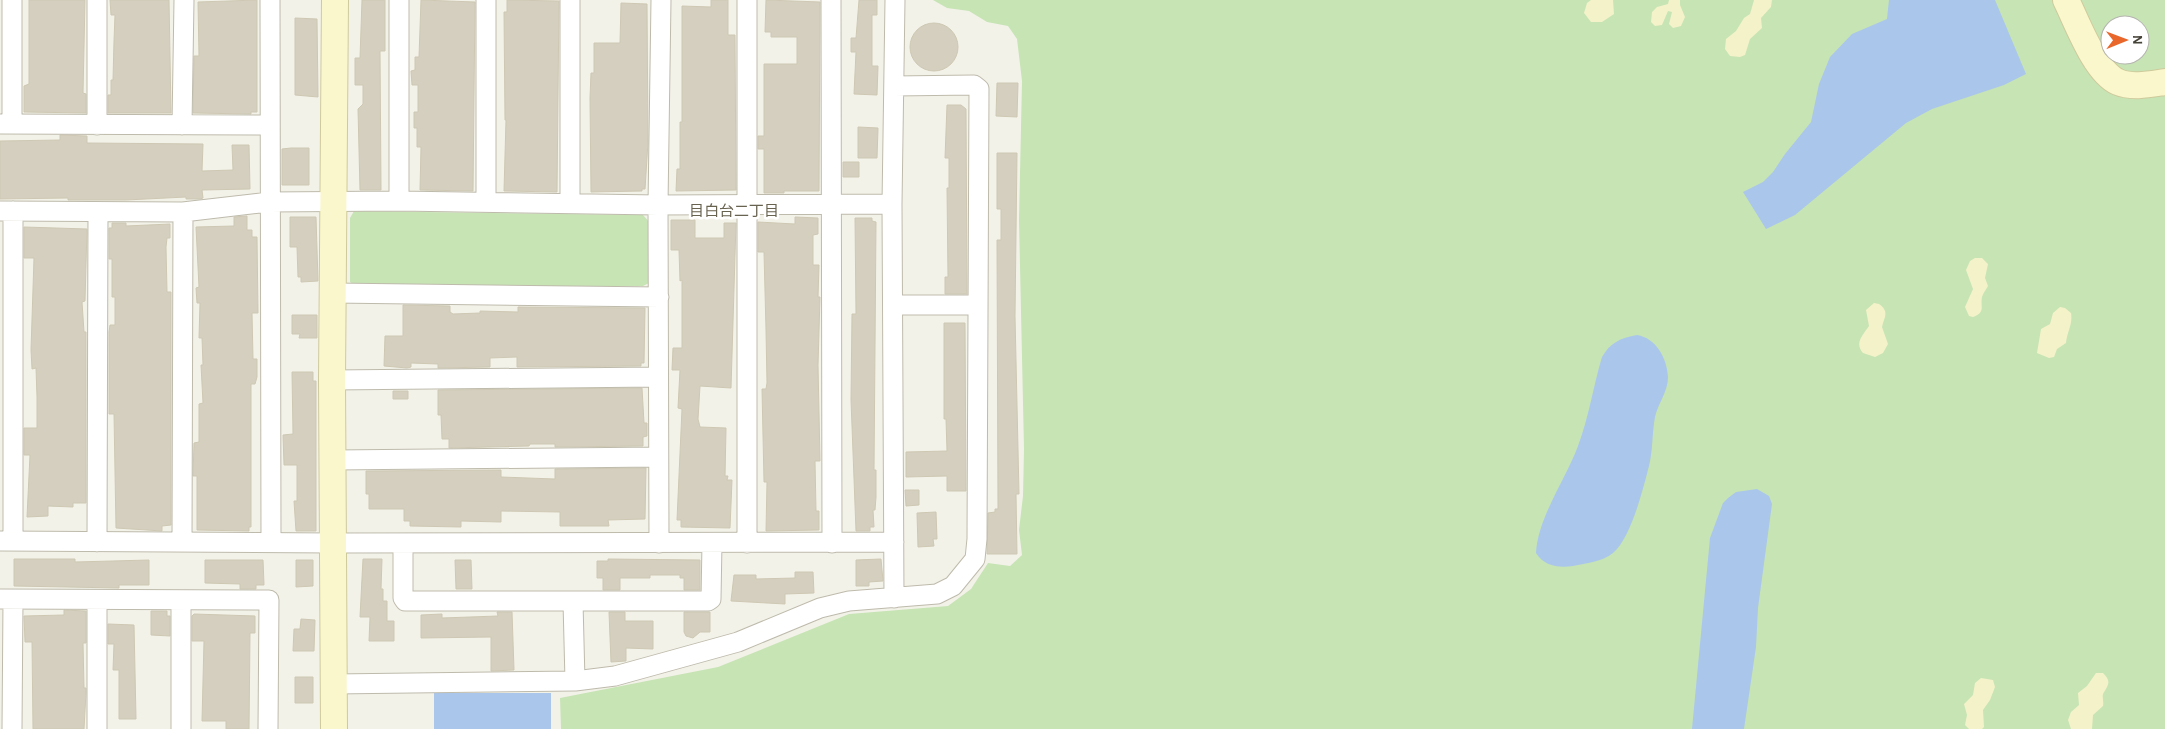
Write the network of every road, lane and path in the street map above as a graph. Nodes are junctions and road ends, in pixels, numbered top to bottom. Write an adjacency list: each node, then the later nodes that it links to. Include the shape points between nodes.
1 (12, 0): 16 (street)
2 (97, 0): 17 (street)
3 (184, 0): 18 (street)
4 (270, 0): 19 (street)
5 (335, 0): 22 (street)
6 (399, 0): 20 (street)
7 (486, 0): 23 (street)
8 (570, 0): 24 (street)
9 (661, 0): 27 (street)
10 (747, 0): 28 (street)
11 (831, 0): 25 (street)
12 (895, 0): 15 (street)
13 (2066, 0): 14 (street, via 2106,74 2118,82 2141,85)
14 (2165, 82)
15 (894, 86): 26 (street); 35 (street, via 974,85 979,89)
16 (6, 124): 17 (street)
17 (97, 125): 18 (street)
18 (182, 125): 19 (street)
19 (270, 126): 21 (street)
20 (399, 201): 22 (street); 23 (street)
21 (269, 202): 22 (street); 31 (street); 43 (street)
22 (333, 202): 32 (street)
23 (486, 202): 24 (street)
24 (570, 203): 27 (street)
25 (829, 204): 26 (street); 28 (street); 50 (street)
26 (892, 204): 34 (street)
27 (658, 205): 28 (street); 33 (street)
28 (746, 205): 44 (street)
29 (6, 211): 30 (street); 40 (street)
30 (98, 212): 31 (street); 41 (street)
31 (183, 212): 42 (street)
32 (333, 292): 33 (street); 37 (street)
33 (659, 297): 36 (street)
34 (893, 305): 35 (street); 45 (street)
35 (977, 305): 51 (street, via 975,559 953,586 937,594)
36 (658, 377): 37 (street); 38 (street)
37 (332, 380): 39 (street)
38 (658, 457): 39 (street); 48 (street)
39 (334, 460): 46 (street)
40 (6, 541): 41 (street)
41 (97, 542): 42 (street)
42 (182, 542): 43 (street)
43 (271, 542): 46 (street)
44 (747, 542): 49 (street); 50 (street)
45 (894, 542): 50 (street); 51 (street)
46 (334, 543): 47 (street); 57 (street)
47 (403, 543): 48 (street); 55 (street, via 405,601)
48 (659, 543): 49 (street)
49 (712, 543): 55 (street, via 711,599 708,601)
50 (832, 543)
51 (894, 598): 56 (street, via 848,601 820,608 738,642 615,676)
52 (6, 599): 53 (street); 58 (street)
53 (96, 600): 54 (street); 59 (street)
54 (181, 600): 60 (street); 61 (street, via 269,600)
55 (573, 602): 56 (street)
56 (575, 681): 57 (street)
57 (334, 684): 62 (street)
58 (12, 729)
59 (97, 729)
60 (181, 729)
61 (268, 729)
62 (334, 729)

